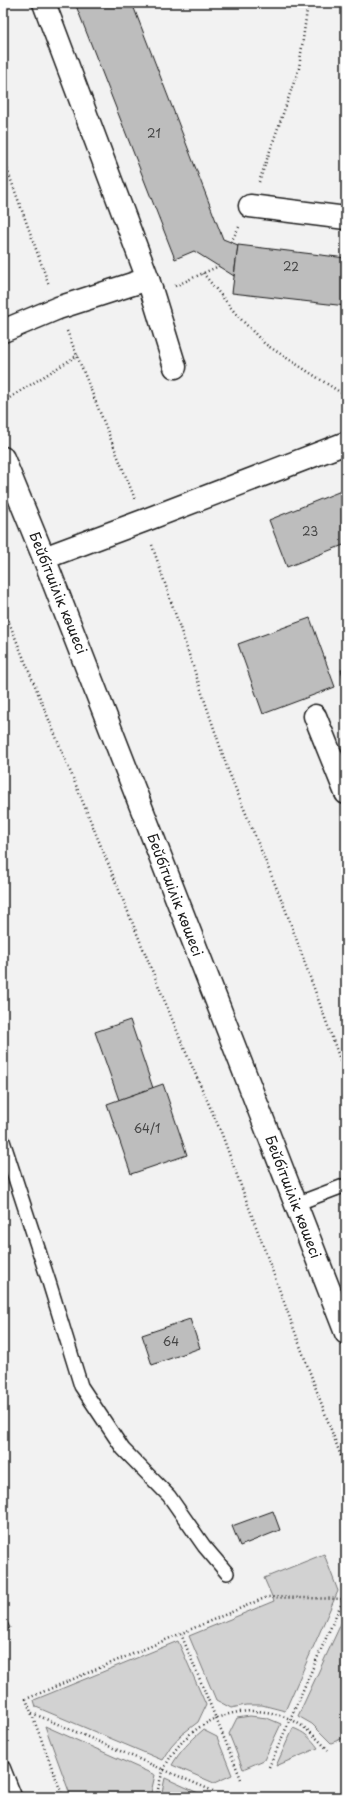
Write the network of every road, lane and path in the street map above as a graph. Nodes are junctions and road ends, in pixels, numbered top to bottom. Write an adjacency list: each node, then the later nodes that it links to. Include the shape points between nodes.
1 (44, 3): 8 (street)
2 (308, 3): 4 (path, via 300,68)
3 (3, 158): 9 (path)
4 (250, 206): 5 (street)
5 (346, 218)
6 (218, 266): 7 (path)
7 (203, 273): 8 (path); 13 (path, via 236,314 265,344)
8 (151, 287): 9 (street); 12 (street)
9 (58, 308): 10 (street); 11 (path)
10 (3, 331)
11 (78, 355): 14 (path); 17 (path)
12 (174, 367)
13 (346, 396)
14 (3, 402)
15 (346, 443): 17 (street)
16 (3, 458): 18 (street, Бейбітшілік көшесі)
17 (144, 521): 18 (street); 22 (path, via 228,770 286,912)
18 (44, 558): 25 (street, Бейбітшілік көшесі)
19 (3, 608): 27 (path, via 221,1132)
20 (315, 716): 21 (street)
21 (346, 793)
22 (346, 1076)
23 (3, 1141): 28 (lane, via 81,1386 123,1449 169,1496 204,1546)
24 (346, 1185): 25 (lane)
25 (296, 1204): 26 (street, Бейбітшілік көшесі)
26 (346, 1333)
27 (346, 1470)
28 (227, 1573)
29 (346, 1593): 30 (path)
30 (343, 1599): 31 (path, via 267,1597); 34 (path)
31 (181, 1634): 32 (path, via 26,1699); 33 (path)
32 (31, 1712): 38 (path); 43 (path)
33 (216, 1718): 34 (path, via 234,1712 253,1711 272,1713); 38 (path, via 184,1739); 39 (path)
34 (290, 1719): 35 (path, via 308,1731); 37 (path)
35 (328, 1750)
36 (3, 1767): 42 (lane)
37 (268, 1767)
38 (163, 1770): 41 (path); 44 (path)
39 (241, 1779)
40 (344, 1790): 45 (path)
41 (213, 1791)
42 (13, 1797)
43 (63, 1797)
44 (157, 1797)
45 (345, 1797)

